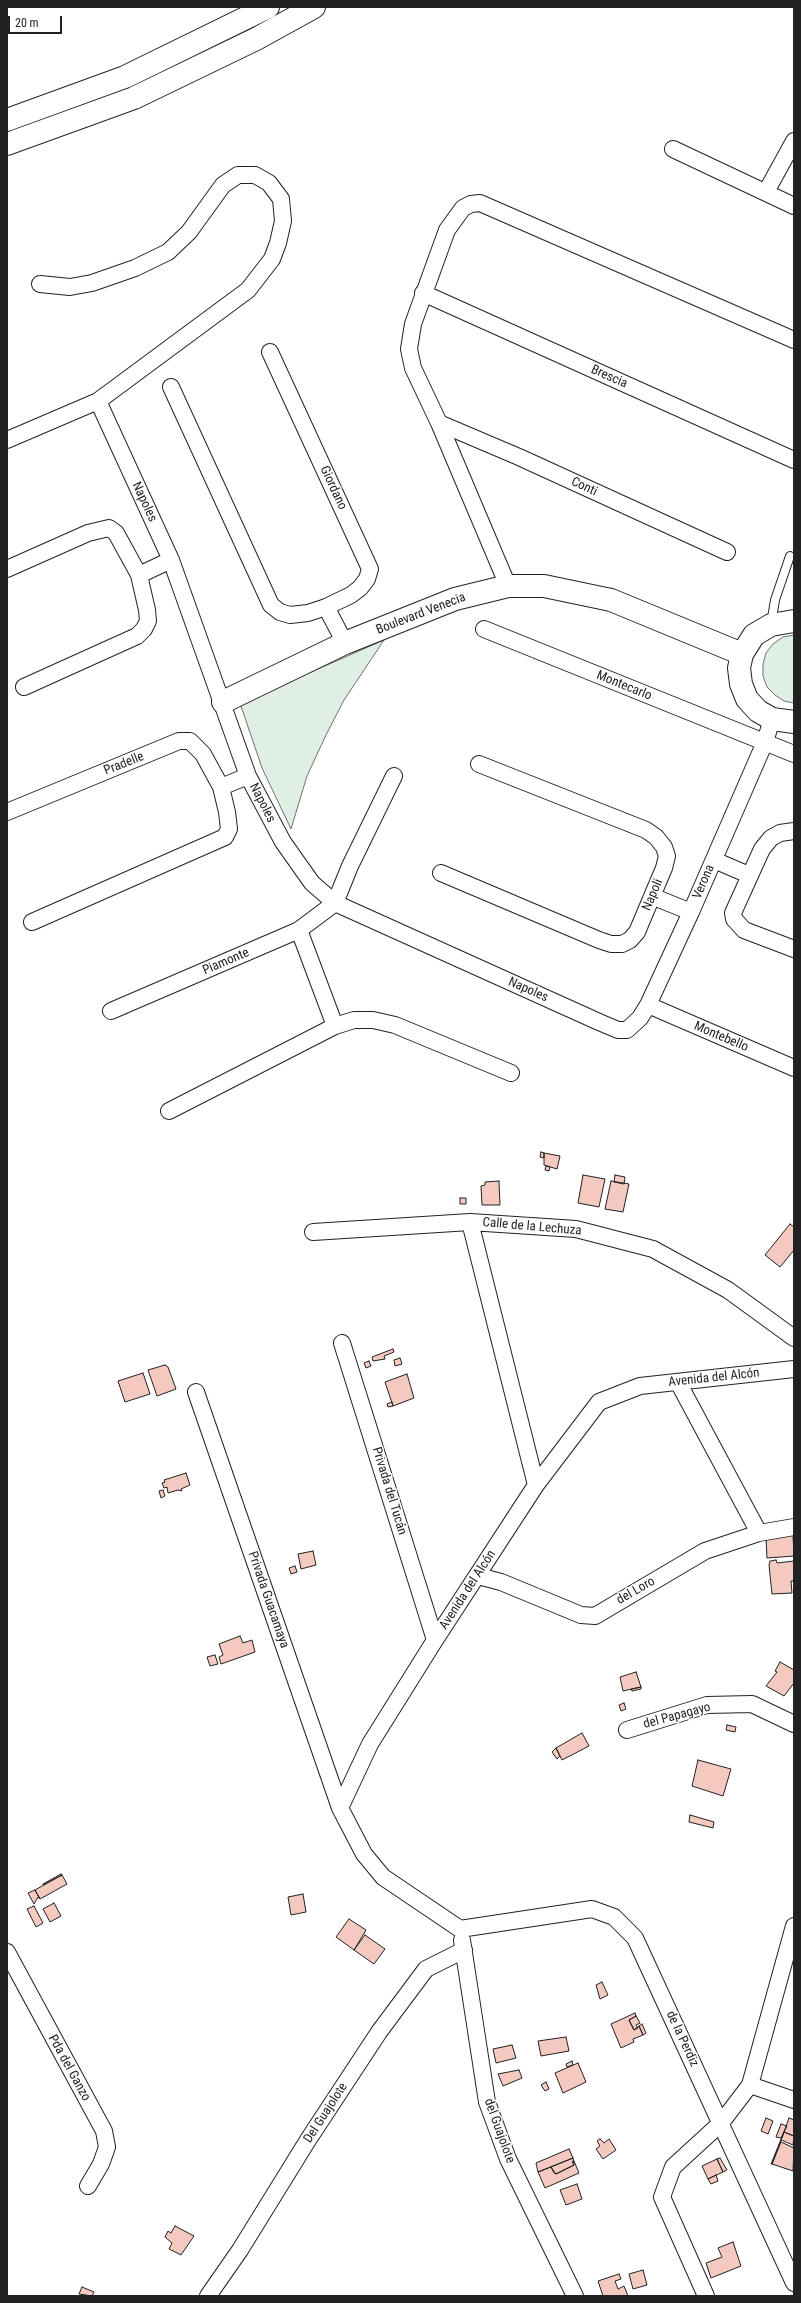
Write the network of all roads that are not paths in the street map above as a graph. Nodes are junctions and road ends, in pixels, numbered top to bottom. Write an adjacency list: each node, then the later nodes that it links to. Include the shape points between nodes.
1 (268, 7): 3 (street, via 125,77)
2 (314, 7): 5 (street, via 262,36 134,98)
3 (7, 120)
4 (794, 141): 7 (street)
5 (7, 144)
6 (673, 149): 7 (street)
7 (766, 192): 8 (street)
8 (794, 206)
9 (40, 284): 14 (street, via 70,287 92,283 135,268 168,252 189,232 223,186 238,175 255,175 269,183 281,198 283,222 272,260 248,290)
10 (423, 293): 11 (street, via 447,230 456,216 467,206 480,203); 15 (street, via 413,324 409,349 413,368); 17 (street, Brescia)
11 (794, 340)
12 (270, 352): 24 (street, Giordano, via 370,569 367,579 351,596)
13 (171, 387): 24 (street, Giordano, via 271,605 280,612 290,615 308,614)
14 (98, 401): 16 (street); 20 (street, Napoles)
15 (439, 423): 18 (street, Conti); 23 (street)
16 (7, 440)
17 (794, 460)
18 (727, 552)
19 (790, 556): 26 (lane, via 775,600)
20 (171, 560): 22 (street); 31 (street, Napoles)
21 (7, 569): 22 (street, via 88,533 109,528 116,533)
22 (139, 575): 30 (street, via 148,621 140,633)
23 (508, 586): 28 (street, Boulevard Venecia, via 455,599); 29 (street, Boulevard Venecia, via 544,586 611,600)
24 (326, 607): 28 (street)
25 (793, 619): 26 (street)
26 (770, 625): 29 (street, via 754,636)
27 (484, 629): 34 (street, Montecarlo)
28 (345, 644): 31 (street, Boulevard Venecia)
29 (742, 654): 32 (street, via 739,668 741,684 747,698 758,711)
30 (24, 687)
31 (223, 702): 37 (street, Napoles)
32 (772, 719): 33 (street); 34 (street, Verona)
33 (794, 722)
34 (765, 742): 35 (street, Montecarlo); 42 (street, Verona)
35 (794, 754)
36 (479, 764): 45 (street, Napoli, via 631,823 656,837 664,847 666,856)
37 (248, 776): 39 (street); 46 (street, Napoles, via 283,842 312,883)
38 (394, 776): 46 (street)
39 (221, 787): 40 (street, Pradelle, via 197,746 190,741 179,741); 48 (street, Pradelle, via 229,822 225,837)
40 (7, 812)
41 (794, 831): 44 (street, via 788,830 771,838 762,849)
42 (714, 860): 44 (street); 47 (street, Verona)
43 (441, 873): 45 (street, Napoli, via 611,944 622,944 633,936)
44 (749, 875): 50 (street, via 734,909 734,919 744,930)
45 (654, 897): 47 (street)
46 (335, 903): 49 (street, Piamonte); 54 (street, Napoles)
47 (691, 912): 51 (street, Verona)
48 (32, 922)
49 (299, 930): 52 (street, Piamonte); 53 (street)
50 (794, 949)
51 (648, 1005): 54 (street, Verona, via 634,1026 627,1030); 55 (street, Montebello)
52 (111, 1010)
53 (335, 1026): 56 (street, via 354,1020 373,1020 395,1025); 57 (street)
54 (618, 1030)
55 (794, 1068)
56 (511, 1073)
57 (169, 1111)
58 (470, 1222): 59 (street, Calle de la Lechuza); 60 (street, Calle de la Lechuza, via 576,1229 653,1249 728,1290); 65 (street)
59 (313, 1232)
60 (794, 1338)
61 (342, 1343): 69 (street, Privada del Tucán)
62 (794, 1369): 63 (street, Avenida del Alcón)
63 (678, 1382): 65 (street, Avenida del Alcón, via 640,1386 599,1402); 67 (street)
64 (196, 1392): 72 (street, Privada Guacamaya)
65 (536, 1485): 68 (street, Avenida del Alcón)
66 (794, 1527): 67 (street, del Loro)
67 (759, 1533): 68 (street, del Loro, via 705,1551 594,1616 581,1615 501,1582)
68 (478, 1576): 69 (street, Avenida del Alcón)
69 (435, 1640): 72 (street, Avenida del Alcón, via 370,1744)
70 (794, 1724): 71 (street, del Papagayo, via 752,1704 707,1705)
71 (627, 1730)
72 (340, 1808): 74 (street, via 364,1854 383,1877)
73 (794, 1926): 77 (street)
74 (460, 1929): 75 (street, del Guajolote); 79 (street, de la Perdiz, via 592,1908 614,1917 635,1938)
75 (464, 1950): 82 (street, Del Guajolote, via 426,1969 379,2032); 83 (street, del Guajolote, via 487,2102 508,2159)
76 (7, 1952): 80 (street, Pda del Ganzo, via 104,2131 107,2146 101,2164)
77 (750, 2085): 78 (street); 79 (street)
78 (794, 2100)
79 (721, 2123): 81 (street); 84 (street, via 673,2167 662,2197)
80 (88, 2186)
81 (794, 2283)
82 (208, 2296)
83 (575, 2296)
84 (706, 2296)

